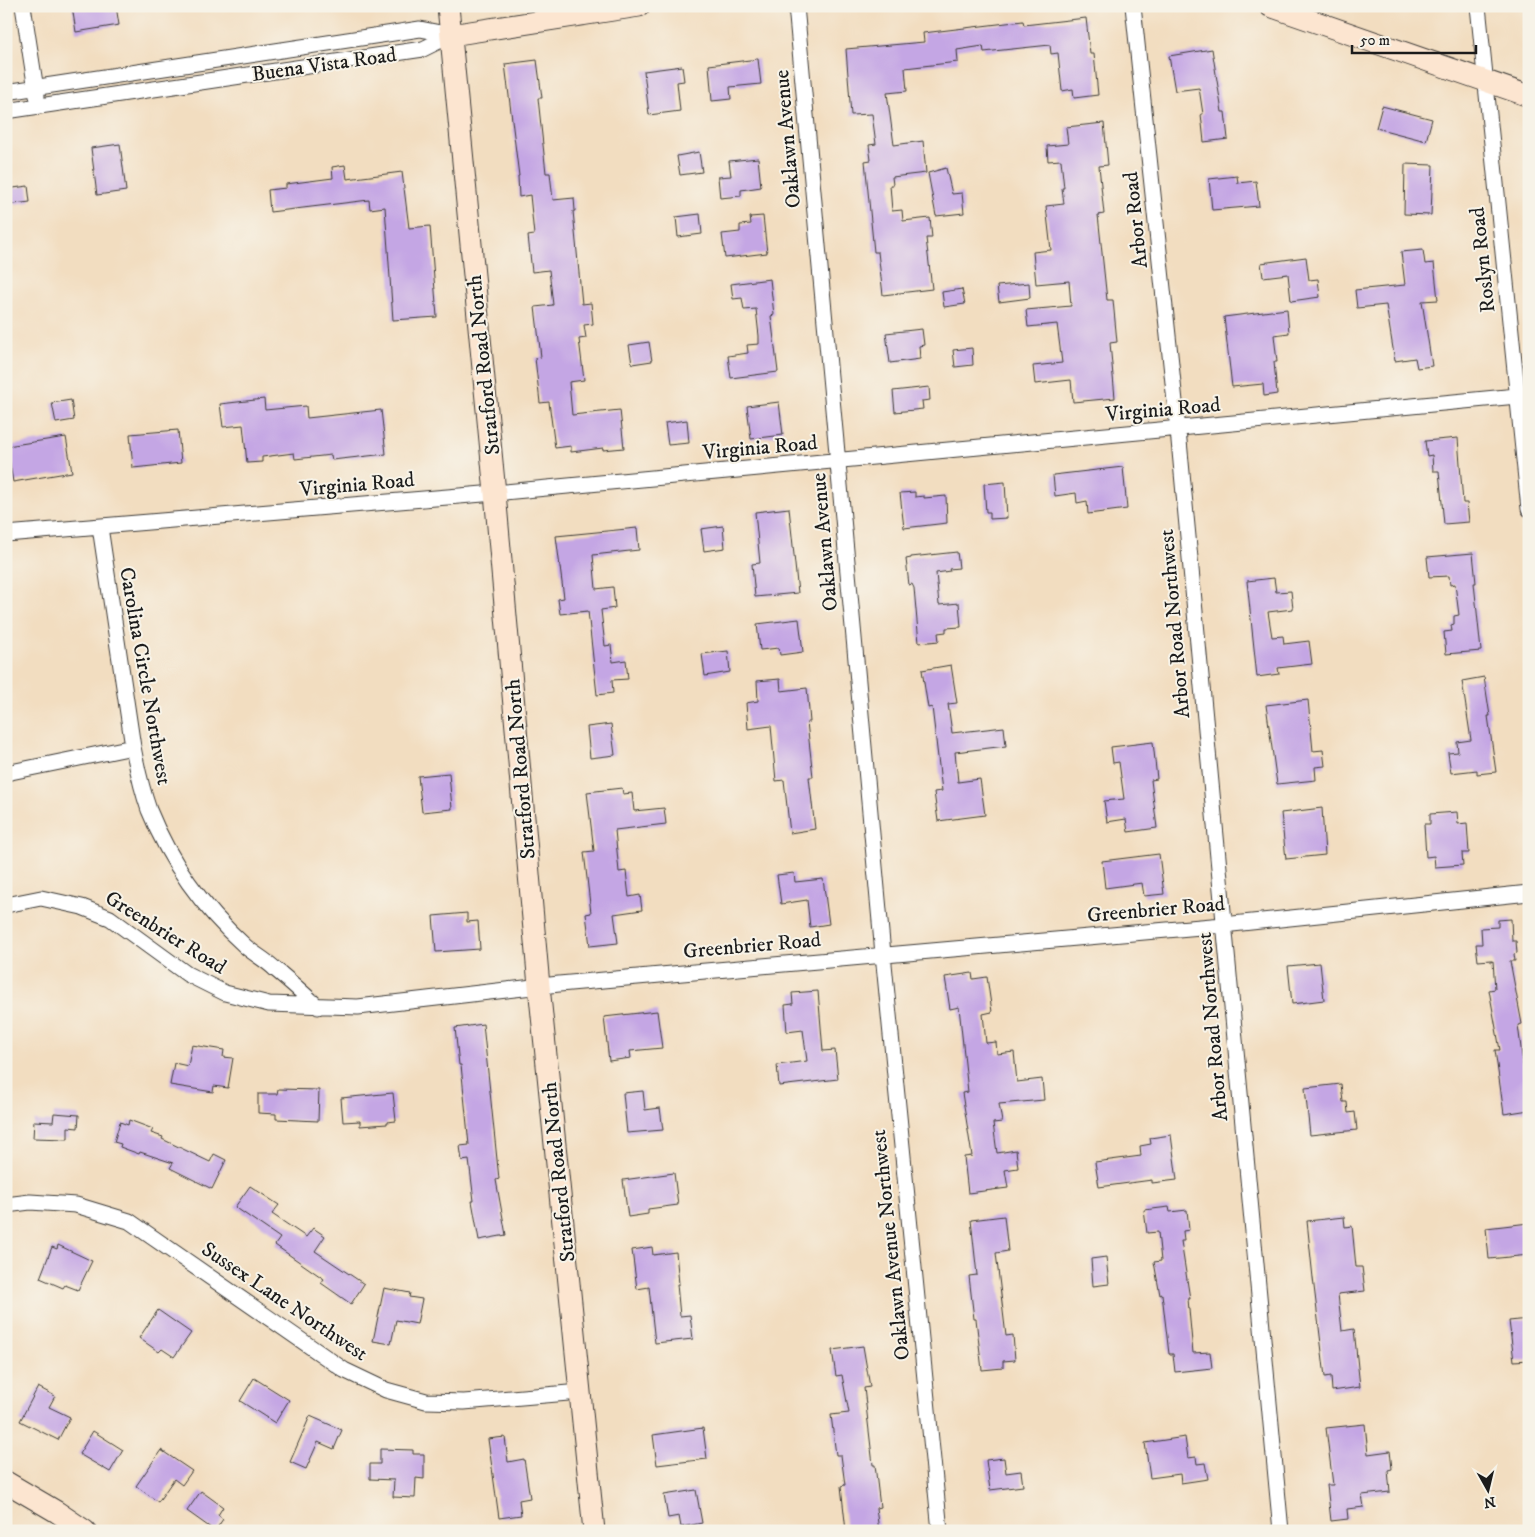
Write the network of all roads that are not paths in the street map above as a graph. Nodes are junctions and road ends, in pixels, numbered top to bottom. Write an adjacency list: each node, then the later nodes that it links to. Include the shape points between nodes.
1 (24, 6): 10 (street)
2 (448, 6): 8 (main road, Stratford Road North)
3 (639, 6): 8 (main road, Buena Vista Road)
4 (796, 6): 17 (street, Oaklawn Avenue)
5 (1133, 6): 16 (street, Arbor Road)
6 (1270, 6): 9 (main road)
7 (1478, 6): 9 (street, Roslyn Road)
8 (451, 35): 10 (street, via 420,29); 13 (street, Buena Vista Road, via 423,49); 18 (main road, Stratford Road North)
9 (1485, 81): 12 (main road); 15 (street, Roslyn Road)
10 (35, 88): 11 (street); 13 (street)
11 (6, 92)
12 (1529, 96)
13 (38, 106): 14 (street, Buena Vista Road)
14 (6, 111)
15 (1517, 396): 16 (street, Virginia Road); 19 (street, Roslyn Road)
16 (1178, 430): 17 (street, Virginia Road); 26 (street, Arbor Road Northwest)
17 (838, 461): 18 (street, Virginia Road); 27 (street, Oaklawn Avenue)
18 (495, 494): 20 (street, Virginia Road); 28 (main road, Stratford Road North)
19 (1529, 509)
20 (100, 527): 21 (street, Virginia Road); 22 (street, Carolina Circle Northwest)
21 (6, 534)
22 (133, 747): 23 (street); 29 (street, Carolina Circle Northwest, via 149,809 167,849 191,886 246,948 274,967)
23 (6, 773)
24 (1529, 893): 26 (street, Greenbrier Road)
25 (6, 905): 29 (street, Greenbrier Road, via 41,898 82,907 110,918 187,974 225,993 269,1004)
26 (1223, 925): 27 (street, Greenbrier Road); 36 (street, Arbor Road Northwest)
27 (883, 954): 28 (street, Greenbrier Road); 35 (street, Oaklawn Avenue Northwest)
28 (539, 986): 29 (street, Greenbrier Road, via 358,1008); 31 (main road, Stratford Road North)
29 (318, 1007)
30 (6, 1206): 31 (street, Sussex Lane Northwest, via 30,1202 76,1205 128,1220 344,1370 386,1390 426,1401 464,1402)
31 (580, 1392): 34 (main road, Stratford Road North)
32 (6, 1482): 33 (main road)
33 (85, 1531)
34 (594, 1531)
35 (940, 1531)
36 (1281, 1531)

